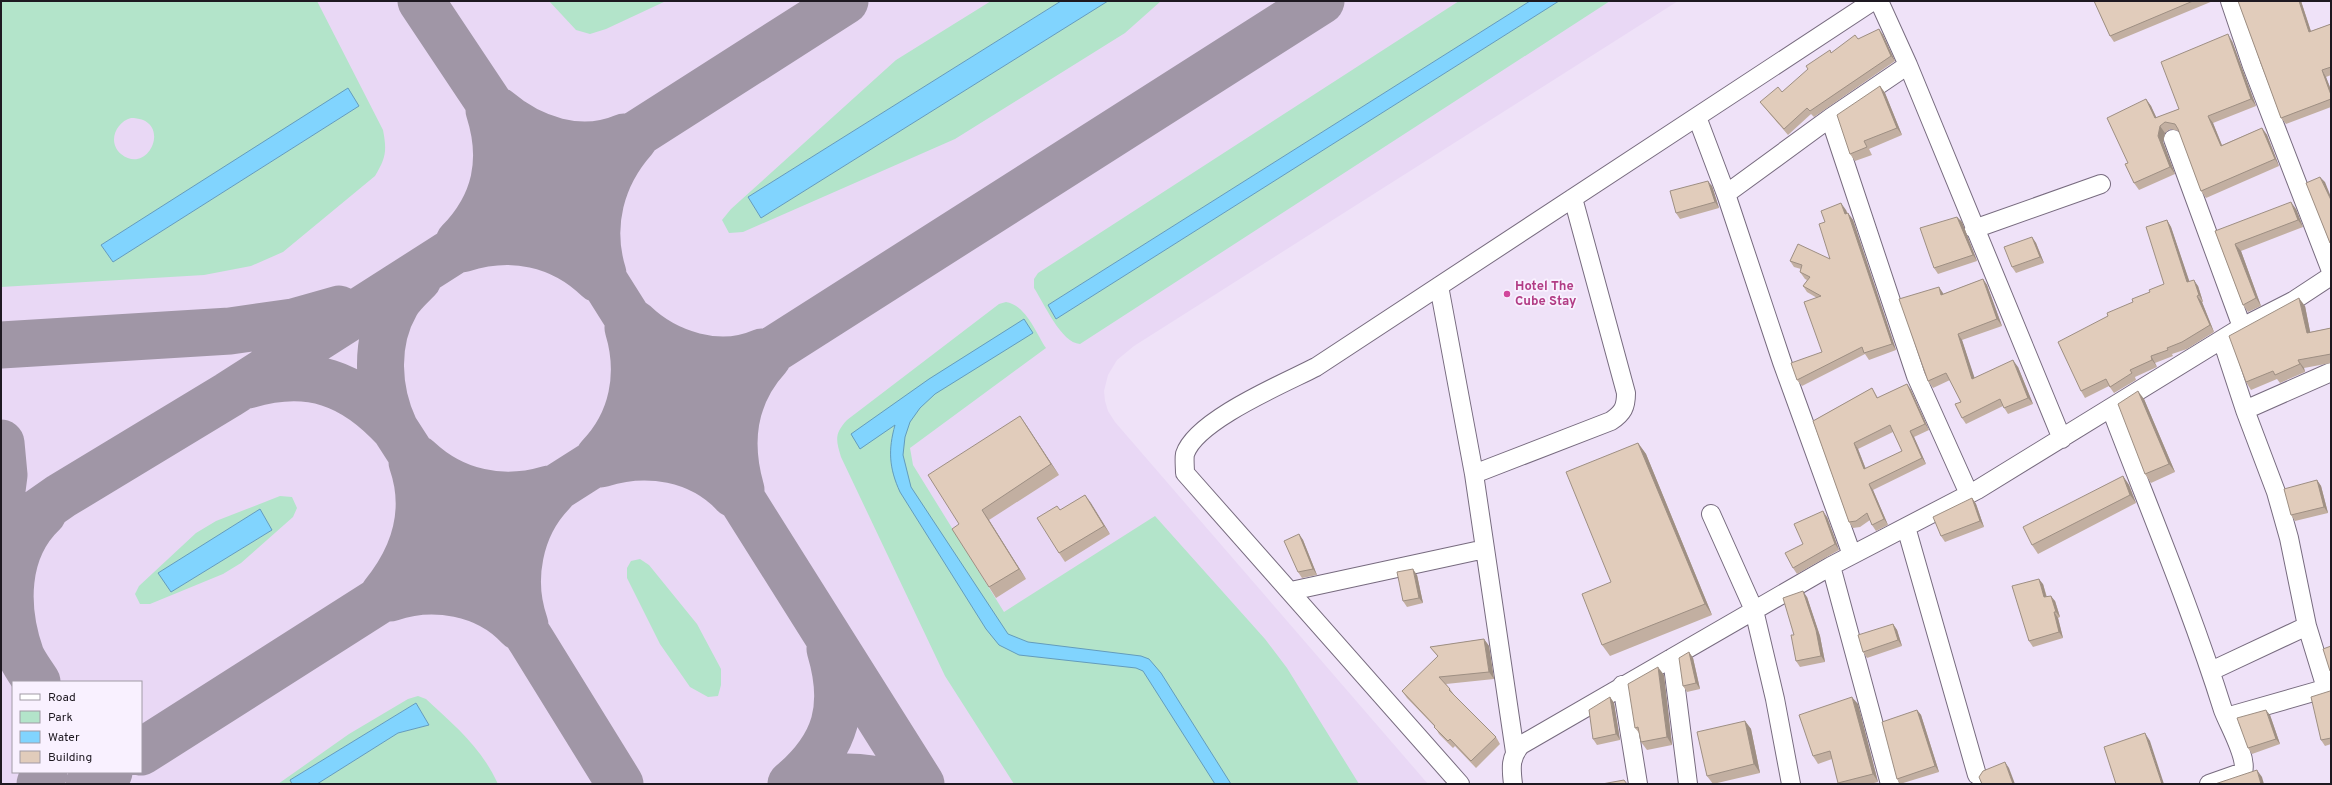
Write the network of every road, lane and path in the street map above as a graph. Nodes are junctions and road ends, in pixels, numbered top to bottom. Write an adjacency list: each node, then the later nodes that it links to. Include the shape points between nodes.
1 (1873, 1): 5 (street)
2 (1879, 1): 4 (street)
3 (2230, 1): 12 (street, via 2252,66)
4 (1908, 65): 6 (street); 11 (street)
5 (1697, 117): 9 (street); 10 (street)
6 (1830, 118): 9 (street); 22 (street, via 1914,370)
7 (2172, 139): 15 (street)
8 (2101, 184): 11 (street)
9 (1726, 194): 26 (street, via 1782,362)
10 (1573, 198): 14 (street); 21 (street, via 1626,393 1626,406 1620,415 1611,421)
11 (1974, 229): 20 (street)
12 (2331, 271)
13 (2331, 276): 15 (street, via 2294,301)
14 (1439, 286): 21 (street); 28 (street, via 1316,367 1233,409 1195,439 1185,455 1186,473)
15 (2242, 327): 16 (street)
16 (2222, 340): 18 (street); 19 (street)
17 (2331, 372): 19 (street)
18 (2111, 409): 20 (street); 32 (street)
19 (2244, 410): 30 (street, via 2276,492 2289,538)
20 (2062, 439): 22 (street)
21 (1474, 474): 25 (street)
22 (1969, 494): 24 (street)
23 (1710, 514): 29 (street)
24 (1906, 527): 26 (street); 37 (street)
25 (1485, 549): 28 (street); 36 (street)
26 (1852, 555): 27 (street)
27 (1831, 566): 29 (street); 43 (street)
28 (1291, 591): 38 (street)
29 (1754, 610): 31 (street); 42 (street, via 1775,699)
30 (2307, 626): 32 (street); 34 (street)
31 (1672, 658): 33 (street); 41 (street)
32 (2211, 671): 35 (street)
33 (1622, 686): 36 (street, via 1521,745); 40 (street)
34 (2328, 688): 35 (street)
35 (2226, 717): 44 (street, via 2245,768 2239,775)
36 (1515, 752): 39 (street, via 1511,769)
37 (1977, 775)
38 (1460, 784)
39 (1513, 784)
40 (1638, 784)
41 (1688, 784)
42 (1790, 784)
43 (1890, 784)
44 (2209, 784)

